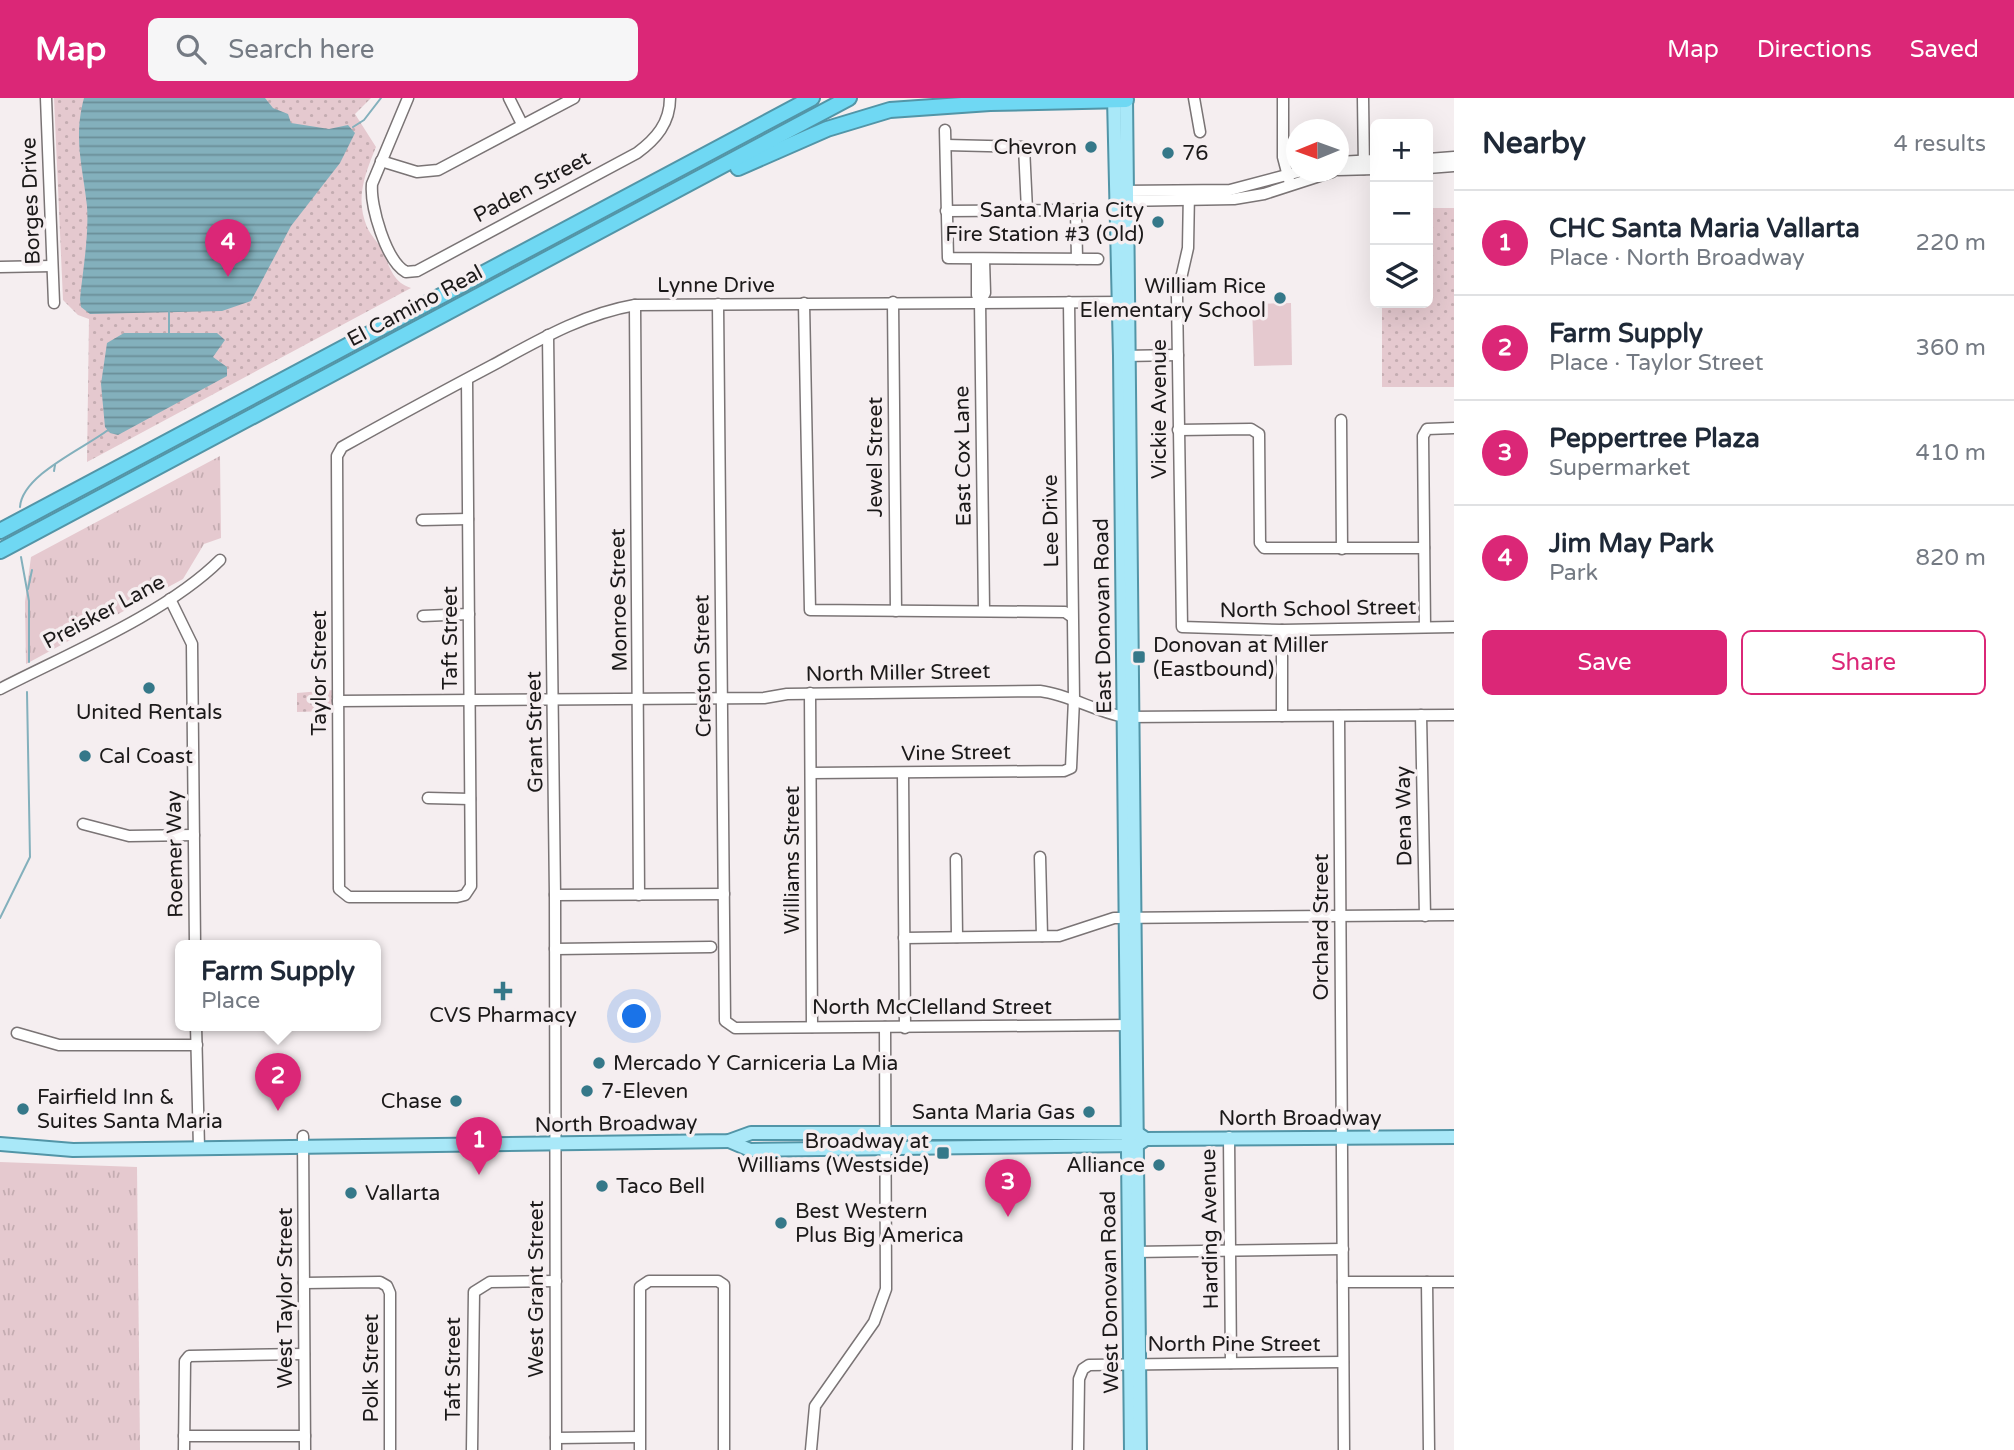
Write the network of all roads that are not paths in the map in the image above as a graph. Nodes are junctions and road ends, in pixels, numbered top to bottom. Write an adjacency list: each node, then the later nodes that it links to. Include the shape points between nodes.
1 (46, 98): 35 (street, Borges Drive)
2 (408, 98): 19 (street)
3 (509, 98): 13 (street)
4 (573, 98): 13 (street)
5 (670, 98): 19 (street, Paden Street, via 667,121 637,153 417,271 401,270 372,208 372,184)
6 (812, 98): 55 (highway, El Camino Real)
7 (849, 98): 26 (highway, El Camino Real)
8 (1194, 98): 15 (street)
9 (1283, 98): 23 (street)
10 (1363, 98): 21 (street)
11 (1120, 99): 12 (highway); 28 (main road, East Donovan Road)
12 (984, 101): 26 (highway, via 858,117)
13 (522, 124): 19 (street, via 431,172 409,171)
14 (945, 130): 16 (street)
15 (1200, 132)
16 (946, 145): 30 (street, via 1024,147); 31 (street)
17 (1454, 157): 18 (street)
18 (1433, 159)
19 (381, 161)
20 (1349, 163): 21 (street)
21 (1370, 164): 24 (street)
22 (1454, 166): 25 (street)
23 (1286, 168)
24 (1349, 168)
25 (1433, 168)
26 (697, 180): 58 (highway, El Camino Real)
27 (1286, 181): 29 (street, via 1264,194 1234,199)
28 (1121, 196): 29 (street); 40 (main road, East Donovan Road)
29 (1189, 196): 46 (street, Vickie Avenue, via 1188,248 1177,296)
30 (1027, 210): 31 (street); 32 (street, via 1076,210)
31 (946, 211): 34 (street, via 948,257)
32 (1077, 259): 33 (street); 34 (street)
33 (1098, 259)
34 (980, 260): 38 (street, East Cox Lane)
35 (52, 266): 36 (street); 41 (street, Borges Drive)
36 (0, 267)
37 (893, 302): 38 (street, Lynne Drive); 42 (street, Lynne Drive); 62 (street, Jewel Street)
38 (980, 302): 39 (street, Lynne Drive); 61 (street, East Cox Lane)
39 (1069, 302): 40 (street, Lynne Drive); 65 (street, Lee Drive)
40 (1124, 302): 47 (main road, East Donovan Road)
41 (54, 303)
42 (804, 303): 43 (street, Lynne Drive); 62 (street, via 810,610)
43 (718, 304): 44 (street, Lynne Drive); 73 (street, Creston Street)
44 (635, 305): 45 (street, Lynne Drive, via 587,317); 72 (street, Monroe Street)
45 (548, 335): 48 (street, Lynne Drive); 75 (street, Grant Street)
46 (1178, 355): 47 (street); 51 (street, Vickie Avenue)
47 (1125, 356): 82 (main road, East Donovan Road)
48 (467, 379): 52 (street, Lynne Drive); 53 (street, Taft Street)
49 (1341, 420): 57 (street)
50 (1454, 428): 56 (street, via 1425,431)
51 (1178, 430): 57 (street, via 1255,430 1260,439 1262,545 1270,549); 66 (street, Vickie Avenue)
52 (338, 451): 77 (street, Taylor Street)
53 (468, 519): 54 (street); 63 (street, Taft Street)
54 (422, 520)
55 (0, 531)
56 (1424, 548): 57 (street); 67 (street)
57 (1342, 549)
58 (0, 551)
59 (220, 559): 60 (street, Preisker Lane, via 202,578)
60 (170, 599): 70 (street, Preisker Lane); 89 (street, Roemer Way, via 192,644)
61 (984, 610): 62 (street); 65 (street, via 1065,612)
62 (895, 611)
63 (469, 614): 64 (street); 74 (street, Taft Street)
64 (423, 616)
65 (1072, 617): 76 (street, Lee Drive)
66 (1182, 627): 69 (street, North School Street)
67 (1425, 627): 68 (street, North School Street); 69 (street, North School Street)
68 (1454, 627)
69 (1282, 630): 80 (street)
70 (0, 689)
71 (810, 694): 73 (street, North Miller Street); 76 (street, North Miller Street, via 1040,691); 84 (street, Williams Street)
72 (639, 698): 73 (street, North Miller Street); 75 (street, North Miller Street); 92 (street, Monroe Street)
73 (723, 698): 93 (street, Creston Street)
74 (469, 699): 75 (street, North Miller Street); 77 (street, North Miller Street); 87 (street, Taft Street)
75 (554, 699): 95 (street, Grant Street)
76 (1074, 699): 82 (street, North Miller Street, via 1104,713); 83 (street, Lee Drive)
77 (338, 701): 94 (street, Taylor Street, via 342,894)
78 (1421, 715): 79 (street, North Miller Street); 81 (street, North Miller Street); 98 (street, Dena Way)
79 (1454, 715)
80 (1282, 716): 81 (street, North Miller Street); 82 (street, North Miller Street)
81 (1339, 716): 97 (street, Orchard Street)
82 (1128, 717): 99 (main road, East Donovan Road)
83 (1074, 740): 85 (street, Vine Street, via 1071,768 1064,771)
84 (811, 773): 85 (street, Vine Street); 108 (street, Williams Street)
85 (903, 774): 102 (street)
86 (428, 798): 87 (street)
87 (470, 799): 94 (street, Taft Street, via 471,886)
88 (83, 824): 89 (street, via 129,836)
89 (194, 835): 103 (street, Roemer Way)
90 (1040, 857): 100 (street)
91 (956, 859): 101 (street)
92 (639, 894): 93 (street); 95 (street)
93 (724, 894): 107 (street, Creston Street, via 724,1018)
94 (465, 895)
95 (555, 895): 105 (street, Grant Street)
96 (1454, 915): 98 (street)
97 (1340, 916): 98 (street); 99 (street); 117 (street, Orchard Street)
98 (1425, 916)
99 (1130, 919): 100 (street, via 1114,918 1059,936); 106 (main road, East Donovan Road)
100 (1042, 936): 101 (street)
101 (957, 937): 102 (street)
102 (904, 938): 110 (street)
103 (195, 940)
104 (710, 947): 105 (street)
105 (555, 948): 114 (street, Grant Street)
106 (1131, 1025): 110 (street, North McClelland Street); 119 (main road, East Donovan Road)
107 (728, 1026): 108 (street, North McClelland Street)
108 (812, 1027): 109 (street, North McClelland Street)
109 (885, 1027): 110 (street, North McClelland Street); 115 (street)
110 (905, 1028)
111 (196, 1031): 113 (street)
112 (17, 1033): 113 (street, via 59,1045)
113 (197, 1045): 125 (street)
114 (554, 1128): 123 (street, West Grant Street)
115 (886, 1133): 119 (main road, North Broadway); 121 (main road, North Broadway, via 751,1133); 124 (street)
116 (1229, 1137): 117 (main road, North Broadway); 119 (main road, North Broadway); 127 (street, Harding Avenue)
117 (1341, 1137): 118 (main road, North Broadway); 126 (street, Orchard Street)
118 (1454, 1138)
119 (1135, 1139): 124 (main road, North Broadway); 128 (main road, West Donovan Road)
120 (303, 1141): 123 (main road, North Broadway); 125 (main road, North Broadway); 133 (street, West Taylor Street)
121 (729, 1141): 123 (main road, North Broadway); 124 (main road, North Broadway, via 750,1150)
122 (0, 1144): 125 (main road, North Broadway, via 73,1150)
123 (555, 1144): 129 (street, West Grant Street)
124 (886, 1147): 149 (street, via 886,1294 874,1322 815,1406)
125 (199, 1148)
126 (1343, 1249): 127 (street); 130 (street, Orchard Street)
127 (1230, 1251): 128 (street); 136 (street, Harding Avenue)
128 (1134, 1252): 137 (main road, West Donovan Road)
129 (555, 1281): 141 (street, West Grant Street); 145 (street, Taft Street, via 490,1282 476,1289 472,1298)
130 (1343, 1282): 131 (street); 135 (street, Orchard Street)
131 (1427, 1282): 132 (street); 154 (street)
132 (1454, 1282)
133 (304, 1283): 134 (street, West Taylor Street); 144 (street, Polk Street, via 380,1282 387,1286)
134 (304, 1354): 138 (street, via 195,1355 186,1359); 139 (street, West Taylor Street)
135 (1343, 1362): 136 (street, North Pine Street); 153 (street, Orchard Street)
136 (1231, 1363): 137 (street, North Pine Street)
137 (1135, 1364): 150 (street, North Pine Street, via 1089,1365 1080,1372); 151 (main road, West Donovan Road); 152 (main road, West Donovan Road)
138 (184, 1436): 139 (street); 142 (street)
139 (305, 1436): 143 (street, West Taylor Street)
140 (639, 1437): 141 (street); 147 (street); 148 (street, via 642,1284 649,1280 721,1282)
141 (556, 1438): 146 (street, West Grant Street)
142 (184, 1450)
143 (305, 1450)
144 (390, 1450)
145 (472, 1450)
146 (556, 1450)
147 (640, 1450)
148 (724, 1450)
149 (811, 1450)
150 (1078, 1450)
151 (1131, 1450)
152 (1140, 1450)
153 (1344, 1450)
154 (1429, 1450)

